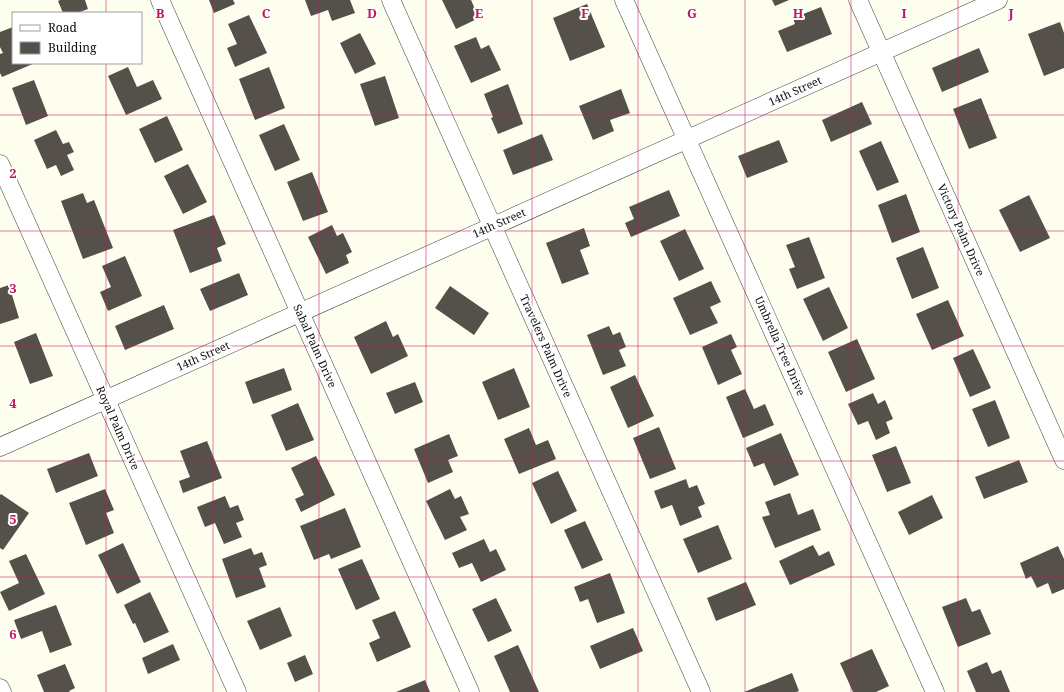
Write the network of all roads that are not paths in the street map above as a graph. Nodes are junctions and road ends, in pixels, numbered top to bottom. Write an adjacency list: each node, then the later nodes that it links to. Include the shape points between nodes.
1 (160, 0): 10 (street, Sabal Palm Drive)
2 (392, 0): 9 (street, Travelers Palm Drive)
3 (624, 0): 7 (street, Umbrella Tree Drive)
4 (858, 0): 6 (street, Victory Palm Drive)
5 (998, 0): 6 (street, 14th Street)
6 (882, 52): 7 (street, 14th Street); 13 (street, Victory Palm Drive)
7 (687, 139): 9 (street, 14th Street); 19 (street, Umbrella Tree Drive)
8 (0, 164): 11 (street, Royal Palm Drive)
9 (493, 226): 10 (street, 14th Street); 18 (street, Travelers Palm Drive)
10 (300, 313): 11 (street, 14th Street); 17 (street, Sabal Palm Drive)
11 (106, 399): 12 (street, 14th Street); 16 (street, Royal Palm Drive)
12 (0, 447)
13 (1064, 460)
14 (0, 688): 15 (street)
15 (2, 692)
16 (237, 692)
17 (470, 692)
18 (701, 692)
19 (935, 692)

